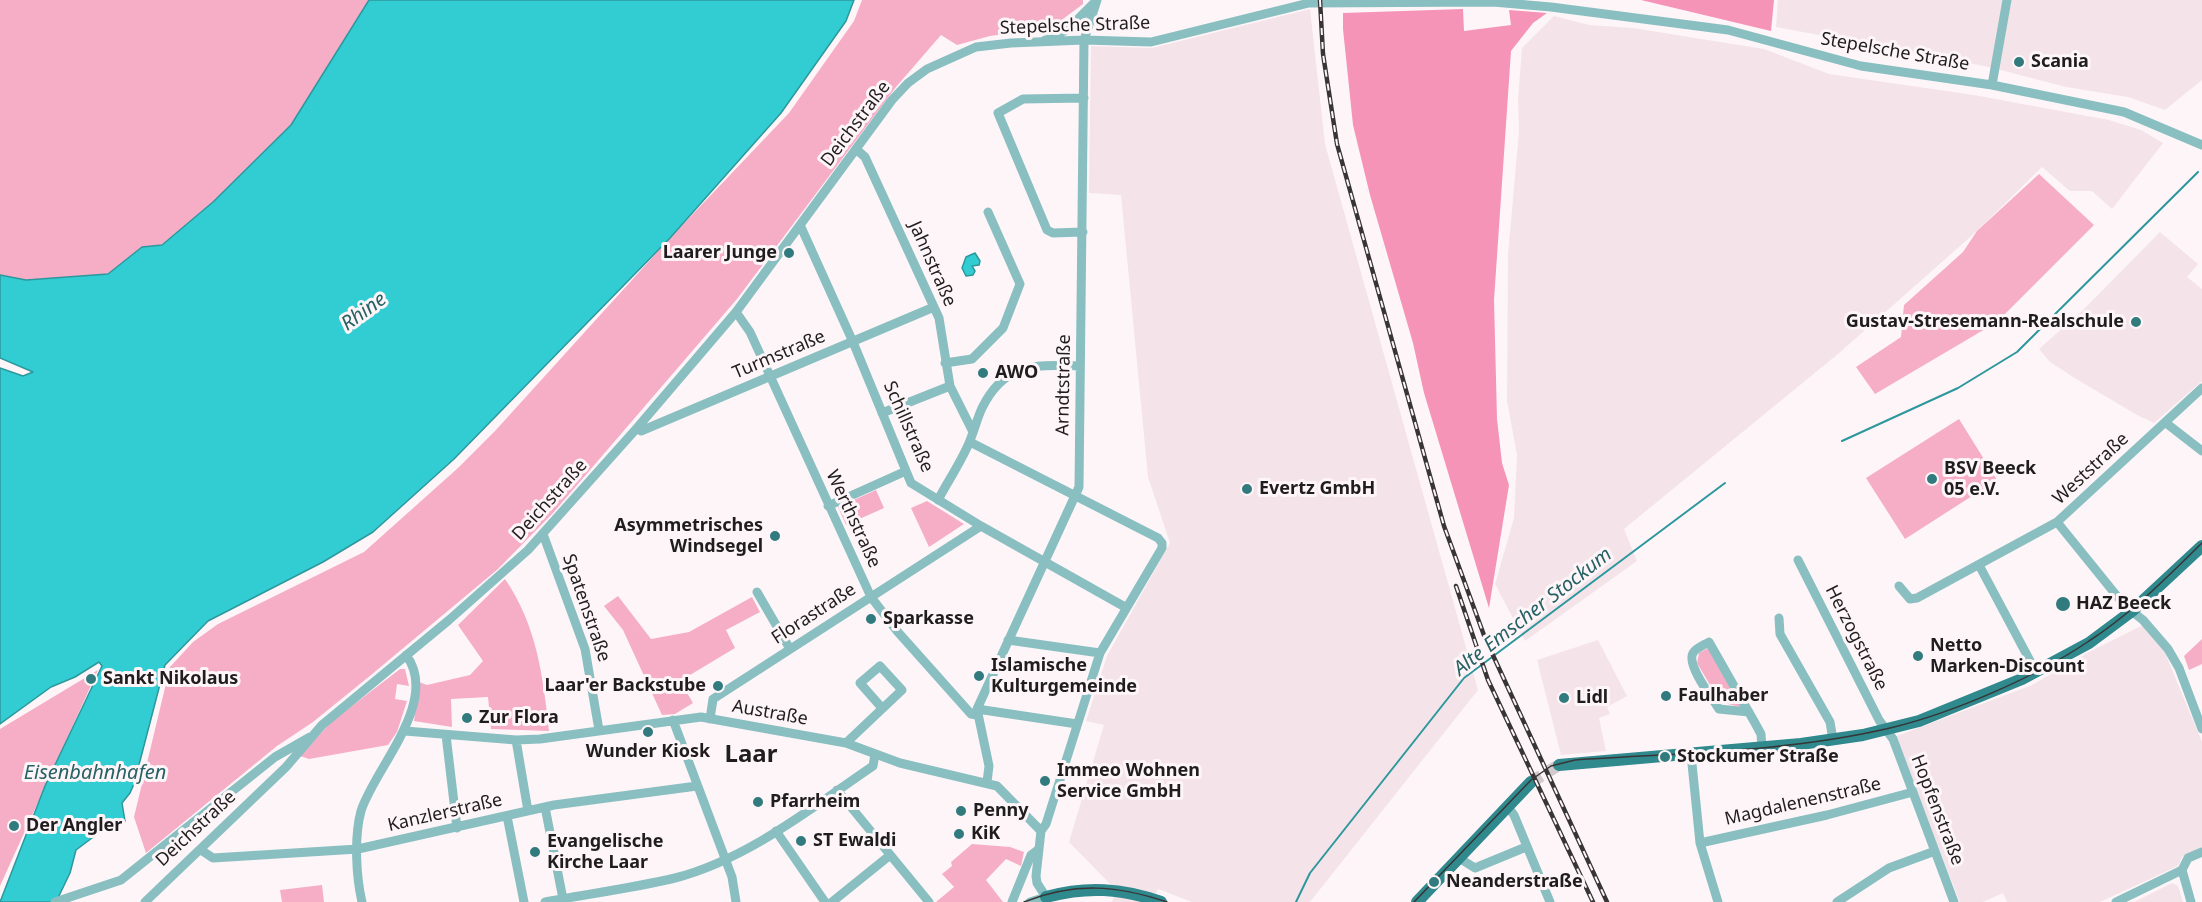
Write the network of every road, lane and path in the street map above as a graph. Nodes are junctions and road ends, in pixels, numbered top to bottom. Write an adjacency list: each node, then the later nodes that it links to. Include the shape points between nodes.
1 (1097, 0): 4 (street, Arndtstraße); 5 (street, via 1067,30)
2 (2007, 0): 7 (street)
3 (1551, 3): 4 (street, Stepelsche Straße, via 1309,3 1151,42); 7 (street, Stepelsche Straße, via 1728,30 1860,66)
4 (1084, 40): 5 (street, Stepelsche Straße); 8 (street, Arndtstraße)
5 (1043, 42): 6 (street, Stepelsche Straße, via 976,47)
6 (927, 69): 12 (street, Deichstraße, via 892,100)
7 (1992, 85): 9 (street, Stepelsche Straße, via 2124,112)
8 (1084, 98): 15 (street, Arndtstraße); 15 (street, via 1023,99 998,112 1047,230)
9 (2180, 136): 10 (street, Stepelsche Straße); 11 (street, Stepelsche Straße)
10 (2202, 139)
11 (2202, 145)
12 (857, 150): 14 (street, Deichstraße); 16 (street, Jahnstraße, via 865,157)
13 (988, 212): 19 (street, via 1020,284 1003,328 972,359)
14 (801, 227): 17 (street, Deichstraße); 18 (street, Schillstraße)
15 (1083, 232): 20 (street, Arndtstraße)
16 (934, 307): 18 (street, Turmstraße); 19 (street, Jahnstraße)
17 (736, 312): 21 (street, Werthstraße, via 750,332); 26 (street, Deichstraße)
18 (853, 342): 21 (street, Turmstraße); 24 (street, Schillstraße)
19 (945, 363): 22 (street, Jahnstraße)
20 (1080, 366): 27 (street, via 1036,365 1005,376 992,390); 31 (street, Arndtstraße)
21 (769, 377): 26 (street, Turmstraße, via 642,431); 33 (street, Werthstraße)
22 (950, 386): 24 (street); 27 (street, Jahnstraße)
23 (2202, 388): 25 (street, Weststraße)
24 (882, 413): 30 (street, Schillstraße)
25 (2166, 423): 29 (street); 34 (street, Weststraße)
26 (637, 428): 36 (street, Deichstraße)
27 (973, 432): 28 (street)
28 (970, 442): 31 (street); 32 (street)
29 (2202, 452)
30 (906, 471): 32 (street, Schillstraße, via 911,483); 33 (street)
31 (1075, 496): 39 (street, Arndtstraße); 44 (street, via 1162,543)
32 (938, 500): 35 (street, Schillstraße)
33 (828, 506): 43 (street, Werthstraße)
34 (2057, 522): 40 (street, Weststraße); 45 (street, via 2124,606)
35 (981, 526): 39 (street, Schillstraße); 43 (street, Florastraße)
36 (543, 534): 50 (street, Deichstraße); 60 (street, Spatenstraße, via 585,649)
37 (2202, 546): 45 (main road)
38 (1797, 560): 61 (street, Herzogstraße)
39 (1044, 562): 44 (street, Schillstraße); 47 (street, Arndtstraße)
40 (1979, 565): 41 (street, Weststraße, via 1917,598 1910,599); 51 (street)
41 (1899, 586)
42 (757, 592): 48 (street)
43 (871, 597): 48 (street, Florastraße); 53 (street, Werthstraße, via 972,714)
44 (1125, 607): 49 (street)
45 (2133, 611): 51 (main road, via 2089,643); 55 (street, via 2168,649)
46 (1779, 618): 66 (street, via 1780,634 1830,722)
47 (1008, 640): 49 (street); 53 (street, Arndtstraße)
48 (790, 649): 56 (street, Florastraße, via 712,699)
49 (1100, 653): 58 (street)
50 (406, 655): 62 (street, via 413,665 414,678); 64 (street, Deichstraße)
51 (2036, 672): 61 (main road, via 1945,712)
52 (882, 708): 52 (street, via 860,683 880,666 902,690); 67 (street)
53 (977, 712): 58 (street); 74 (street, via 989,766)
54 (1749, 712): 54 (street, via 1709,642 1695,650 1692,666 1719,709); 68 (street, via 1761,734)
55 (2199, 712): 59 (street)
56 (710, 719): 57 (street, Austraße); 67 (street, Austraße)
57 (673, 720): 60 (street); 76 (street)
58 (1077, 724): 85 (street)
59 (2202, 729)
60 (599, 730): 65 (street)
61 (1886, 730): 66 (main road); 78 (street, Hopfenstraße)
62 (405, 731): 63 (street); 88 (street, via 361,810)
63 (446, 735): 65 (street); 83 (street)
64 (312, 736): 71 (street); 73 (street, Deichstraße)
65 (516, 740): 81 (street)
66 (1833, 740): 68 (main road)
67 (846, 743): 69 (street, Austraße)
68 (1762, 748): 70 (main road)
69 (875, 754): 74 (street, Austraße, via 900,764); 77 (street, via 873,766)
70 (1691, 754): 72 (main road); 86 (street)
71 (275, 757): 73 (street); 99 (street, via 116,883)
72 (1559, 765)
73 (286, 767): 90 (street, Deichstraße)
74 (987, 782): 85 (street, via 997,786)
75 (1531, 782): 79 (main road)
76 (697, 786): 80 (street, Kanzlerstraße); 95 (street)
77 (837, 790): 84 (street); 93 (street)
78 (1913, 792): 86 (street, Magdalenenstraße); 91 (street, Hopfenstraße)
79 (1507, 806): 87 (street); 94 (main road)
80 (545, 807): 81 (street, Kanzlerstraße); 97 (street)
81 (528, 811): 82 (street, Kanzlerstraße)
82 (507, 816): 83 (street, Kanzlerstraße); 102 (street)
83 (458, 828): 88 (street, Kanzlerstraße)
84 (776, 831): 95 (street); 105 (street)
85 (1041, 831): 89 (street)
86 (1700, 843): 113 (street)
87 (1526, 848): 94 (street, via 1474,868); 112 (street)
88 (358, 849): 90 (street, Kanzlerstraße, via 213,858); 101 (street, via 357,879)
89 (1040, 849): 98 (street, via 1036,876); 108 (street, via 1031,855)
90 (201, 850): 100 (street, Deichstraße)
91 (1935, 851): 114 (street, via 1889,868); 115 (street, Hopfenstraße)
92 (2202, 852): 96 (street, via 2188,858)
93 (889, 856): 106 (street); 107 (street)
94 (1460, 858): 111 (main road)
95 (725, 859): 97 (street, via 676,878); 104 (street)
96 (2182, 870): 116 (street); 117 (street)
97 (563, 899): 103 (street)
98 (1046, 900): 109 (street); 110 (main road, via 1104,889)
99 (55, 902)
100 (144, 902)
101 (362, 902)
102 (524, 902)
103 (545, 902)
104 (736, 902)
105 (825, 902)
106 (832, 902)
107 (929, 902)
108 (1012, 902)
109 (1030, 902)
110 (1161, 902)
111 (1418, 902)
112 (1550, 902)
113 (1718, 902)
114 (1838, 902)
115 (1954, 902)
116 (2116, 902)
117 (2191, 902)

